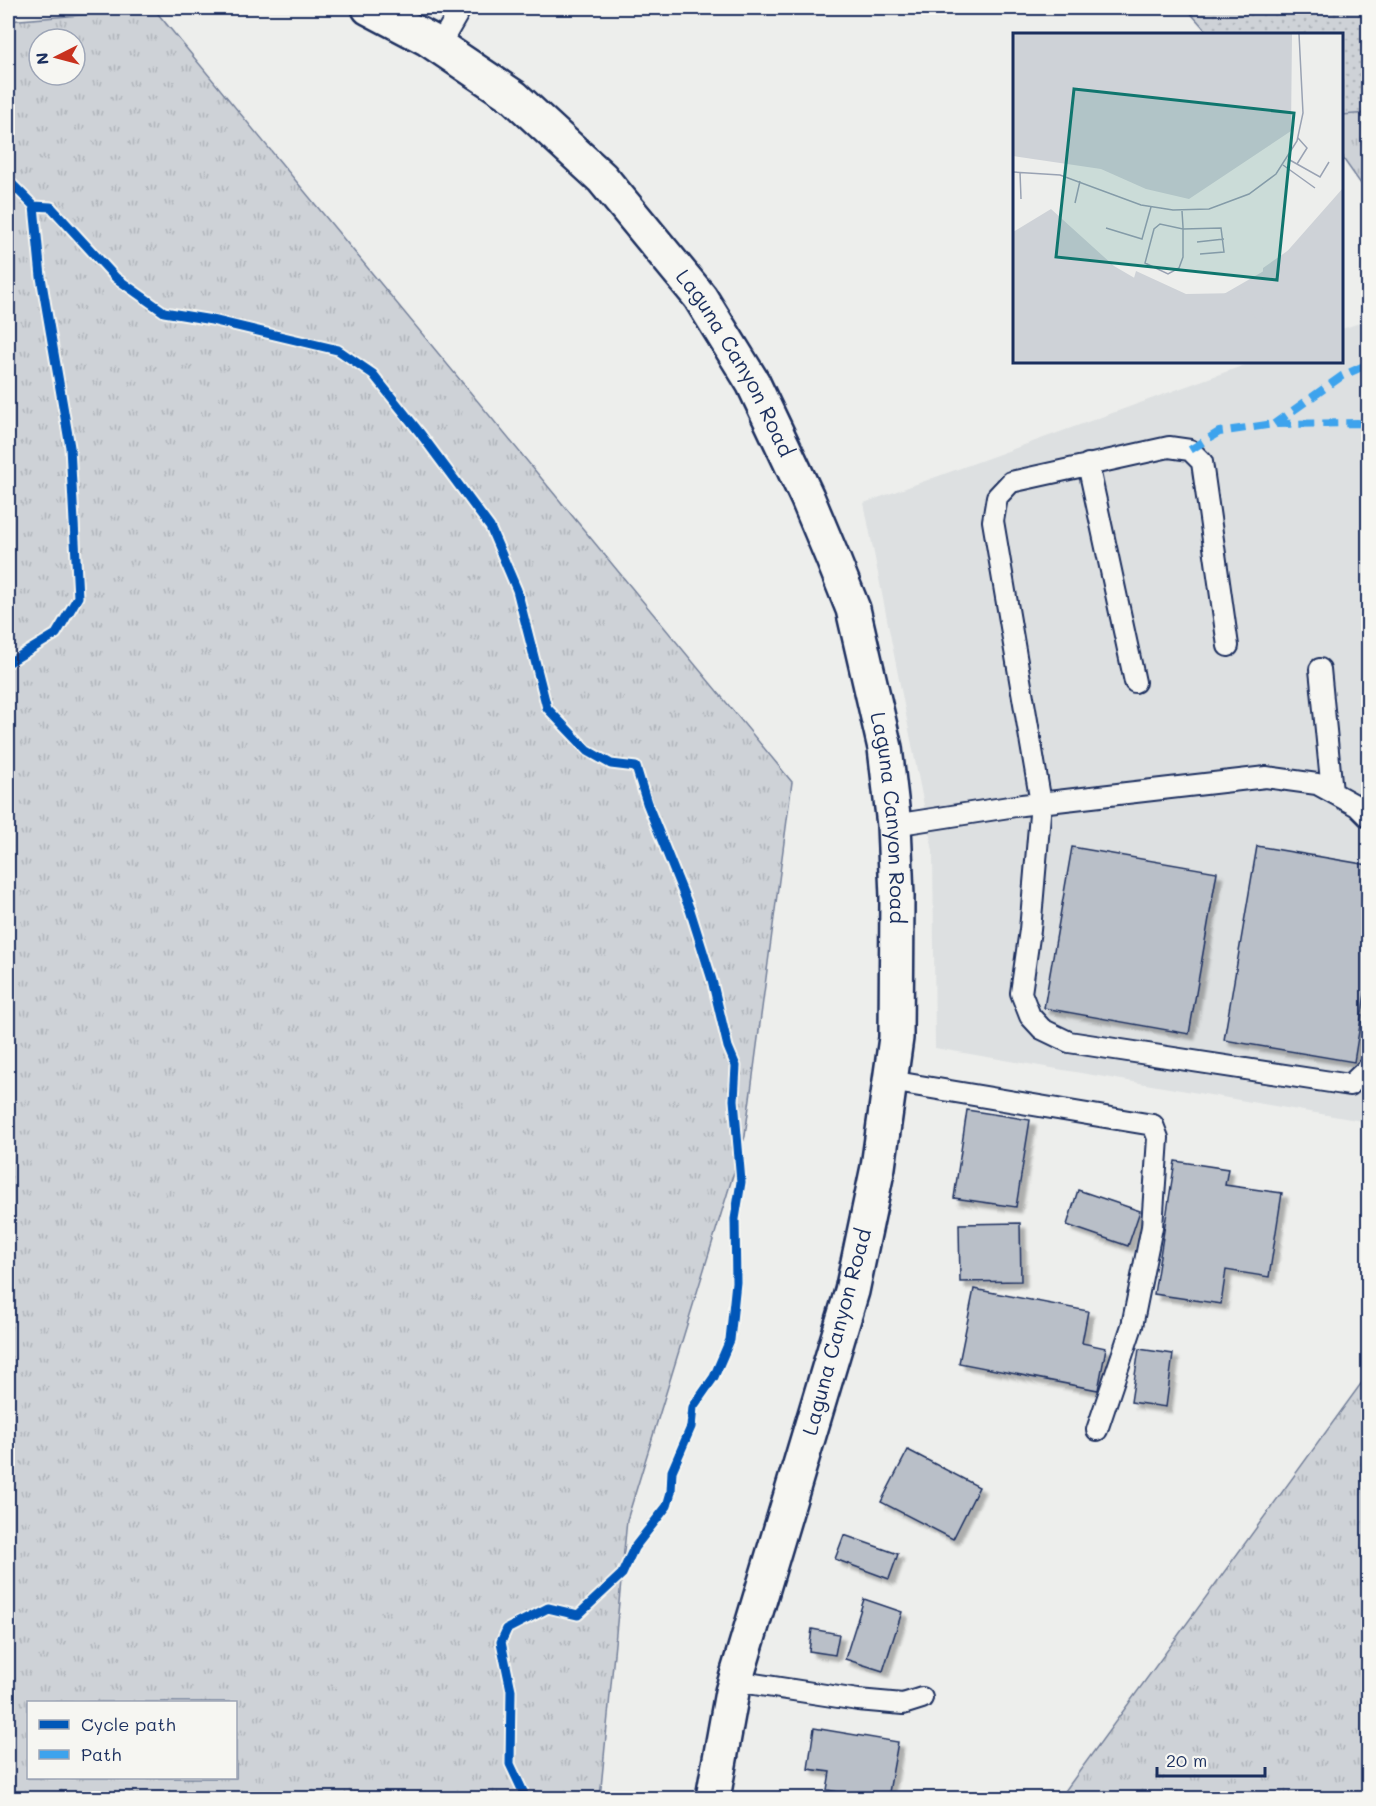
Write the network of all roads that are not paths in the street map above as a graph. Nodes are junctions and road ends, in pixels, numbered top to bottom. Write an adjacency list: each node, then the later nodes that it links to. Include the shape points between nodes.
1 (461, 8): 3 (lane)
2 (377, 9): 3 (main road, Laguna Canyon Road)
3 (439, 46): 11 (main road, Laguna Canyon Road, via 514,97 602,178 700,297 753,382 854,609 885,748)
4 (1088, 464): 5 (lane, via 1169,447 1190,450 1202,462); 7 (lane); 9 (lane, via 1011,482 995,505 993,521)
5 (1228, 646)
6 (1320, 669): 8 (lane)
7 (1135, 682)
8 (1332, 792): 9 (lane, via 1317,784 1266,777); 10 (lane)
9 (1041, 803): 11 (lane); 12 (lane, via 1021,993 1029,1016 1042,1029 1069,1042 1329,1083 1350,1085)
10 (1368, 817)
11 (894, 825): 13 (main road, Laguna Canyon Road, via 896,1038)
12 (1368, 1068)
13 (890, 1081): 14 (lane, via 1153,1125 1158,1138 1152,1227 1132,1326); 15 (main road, Laguna Canyon Road, via 878,1167 852,1291)
14 (1097, 1430)
15 (735, 1681): 16 (lane, via 858,1700 903,1704); 17 (main road, Laguna Canyon Road)
16 (922, 1698)
17 (713, 1798)

